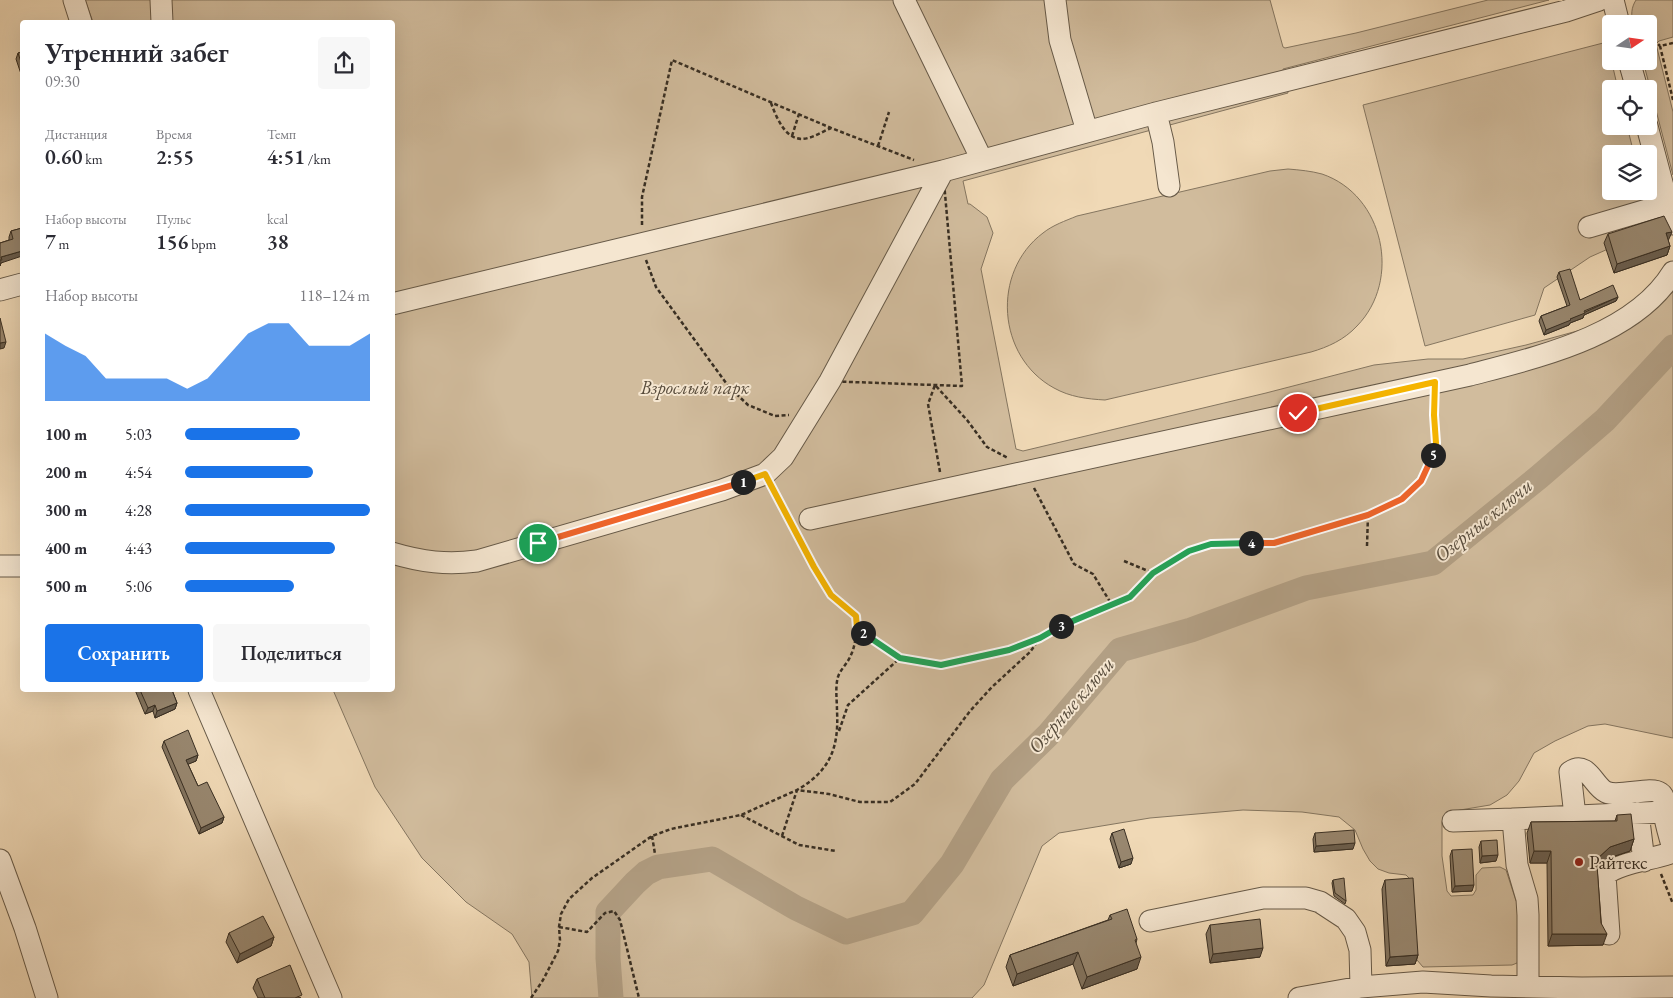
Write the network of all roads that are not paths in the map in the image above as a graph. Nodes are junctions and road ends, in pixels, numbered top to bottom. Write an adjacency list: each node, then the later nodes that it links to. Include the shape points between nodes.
1 (74, 0): 9 (street)
2 (161, 0): 10 (street)
3 (904, 0): 14 (street)
4 (1055, 0): 12 (street, via 1060,40)
5 (1599, 0): 7 (street)
6 (1613, 0): 8 (street)
7 (1565, 6): 11 (street)
8 (1617, 15)
9 (80, 20)
10 (162, 20)
11 (1156, 113): 12 (street); 16 (street)
12 (1087, 131): 14 (street)
13 (1649, 135): 17 (street)
14 (982, 160): 15 (street)
15 (943, 171): 22 (street); 24 (street, via 783,457 765,474 722,490 477,561 440,563)
16 (1169, 186)
17 (1670, 214): 18 (street)
18 (1589, 227)
19 (1673, 272): 23 (street, via 1645,305 1617,325 1534,358 1470,375)
20 (20, 285): 21 (street)
21 (0, 290)
22 (395, 303)
23 (810, 519)
24 (395, 554)
25 (0, 566): 26 (street)
26 (20, 566)
27 (201, 692): 43 (street)
28 (1664, 812): 29 (street); 30 (street, via 1664,798 1660,793 1607,792 1580,768 1570,772); 33 (street)
29 (1638, 814): 30 (street); 33 (street)
30 (1575, 816): 31 (street)
31 (1513, 819): 32 (street); 39 (street, via 1517,865 1527,907)
32 (1453, 821)
33 (1661, 855): 36 (street, via 1613,868 1605,875)
34 (0, 860): 42 (street)
35 (1150, 921): 38 (street, via 1263,898 1306,898 1320,902 1346,919 1355,932 1360,950)
36 (1609, 934)
37 (1673, 986): 41 (street)
38 (1361, 987): 40 (street, via 1423,982); 44 (street)
39 (1528, 987): 40 (street); 41 (street)
40 (1491, 992)
41 (1581, 993)
42 (47, 998)
43 (331, 998)
44 (1299, 998)

